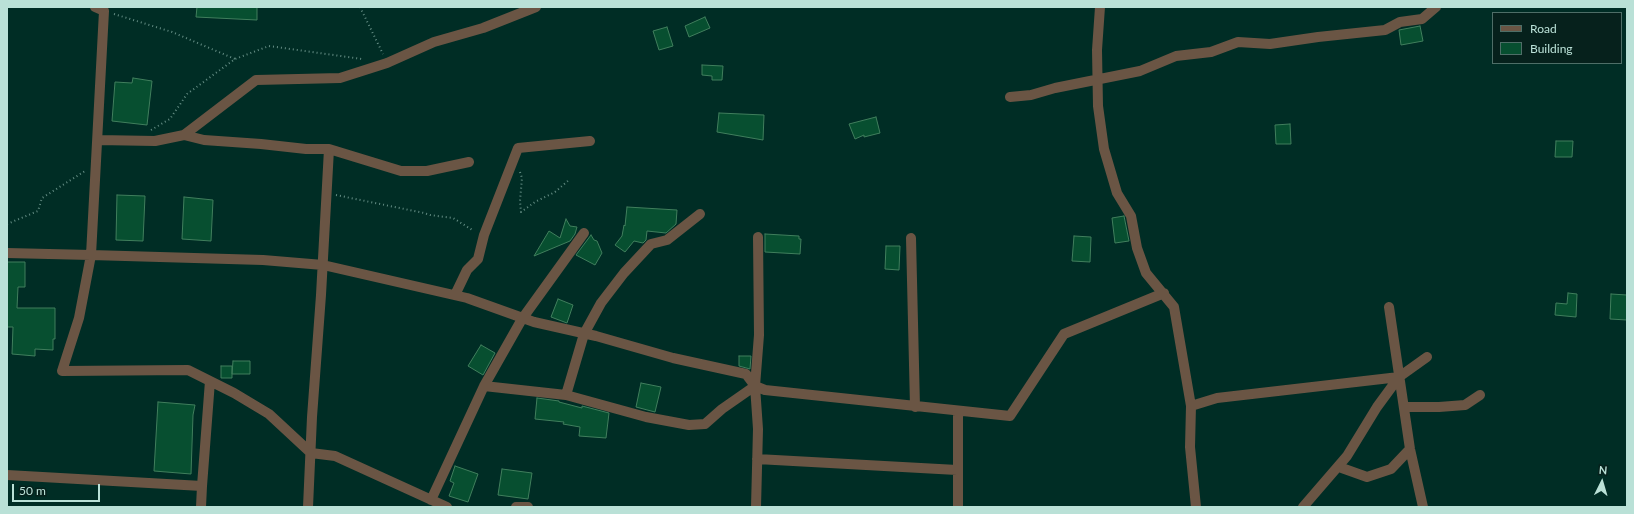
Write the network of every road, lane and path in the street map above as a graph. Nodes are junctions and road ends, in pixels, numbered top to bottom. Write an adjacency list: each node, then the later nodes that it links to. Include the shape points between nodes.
1 (360, 7): 7 (path)
2 (536, 7): 7 (street, via 483,28 434,42)
3 (1100, 7): 8 (street)
4 (1436, 7): 8 (street, via 1422,20 1400,22 1385,30 1270,44 1238,42 1211,52 1176,56 1140,71)
5 (99, 9): 6 (path, via 172,32); 11 (street)
6 (235, 59)
7 (387, 63): 10 (street, via 340,78 256,80)
8 (1097, 79): 9 (street, via 1031,95); 28 (street, via 1104,149 1117,193 1131,216 1137,248 1146,273)
9 (1010, 97)
10 (184, 135): 11 (street, via 155,141); 13 (street, via 204,140)
11 (98, 140): 15 (street)
12 (590, 141): 22 (street, via 518,148)
13 (329, 149): 14 (street, via 401,171 427,171); 18 (street)
14 (469, 162)
15 (96, 164): 20 (path, via 42,198 38,211); 26 (street)
16 (521, 166): 17 (path, via 521,212 555,192)
17 (569, 180)
18 (327, 193): 22 (path, via 430,216 452,218); 27 (street)
19 (700, 214): 32 (street, via 667,240 651,244 624,273)
20 (7, 224)
21 (584, 233): 31 (street)
22 (484, 235): 29 (street, via 478,259 467,270)
23 (758, 237): 37 (street, via 759,335)
24 (911, 238): 41 (street)
25 (7, 253): 26 (street)
26 (91, 255): 27 (street, via 263,260); 35 (street, via 79,318 62,371 188,370)
27 (323, 265): 29 (street); 45 (street)
28 (1164, 293): 40 (street, via 1174,307); 43 (street, via 1064,334 1010,416)
29 (455, 295): 31 (street)
30 (1389, 307): 34 (street)
31 (522, 319): 32 (street); 36 (street)
32 (584, 334): 37 (street, via 672,358 746,374); 38 (street)
33 (1427, 357): 34 (street)
34 (1399, 377): 40 (street, via 1217,398); 42 (street); 47 (street)
35 (210, 381): 45 (street, via 269,414); 50 (street)
36 (484, 386): 38 (street); 51 (street)
37 (755, 386): 38 (street, via 705,424 689,425 646,417); 41 (street, via 765,390); 46 (street)
38 (566, 395)
39 (1480, 395): 42 (street, via 1465,404)
40 (1191, 406): 59 (street, via 1190,448)
41 (915, 407): 43 (street)
42 (1404, 408): 44 (street)
43 (958, 411): 48 (street)
44 (1410, 449): 47 (street, via 1391,469 1367,477); 61 (street)
45 (311, 453): 51 (street, via 335,456); 53 (street)
46 (757, 459): 48 (street); 57 (street)
47 (1339, 467): 60 (street)
48 (957, 470): 58 (street)
49 (7, 475): 50 (street)
50 (202, 486): 52 (street)
51 (431, 500): 54 (street)
52 (200, 507)
53 (308, 507)
54 (447, 507)
55 (516, 507): 56 (street)
56 (528, 507)
57 (756, 507)
58 (958, 507)
59 (1196, 507)
60 (1304, 507)
61 (1423, 507)

